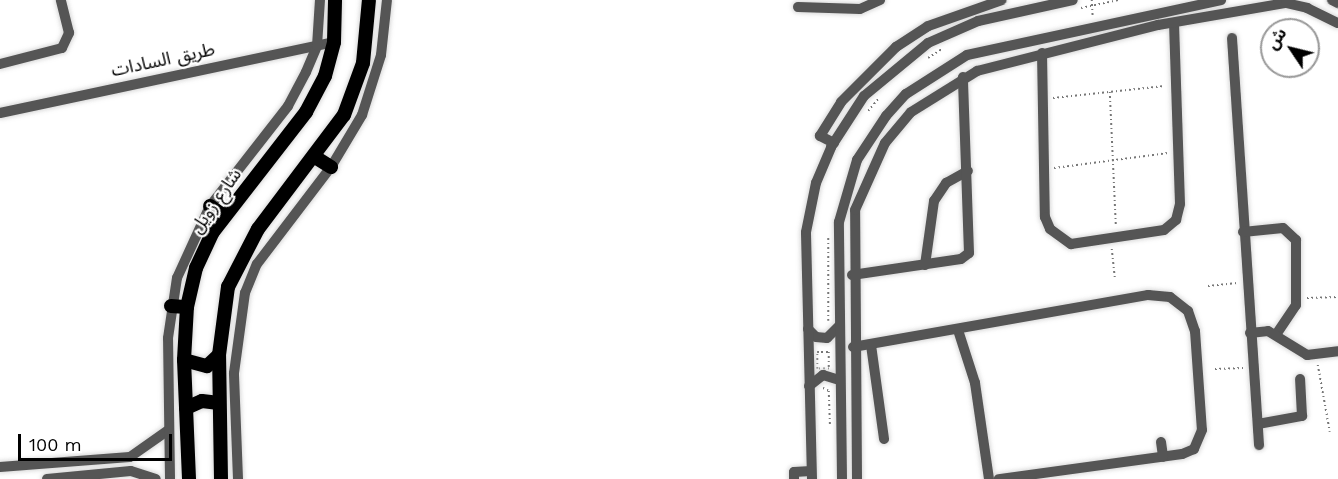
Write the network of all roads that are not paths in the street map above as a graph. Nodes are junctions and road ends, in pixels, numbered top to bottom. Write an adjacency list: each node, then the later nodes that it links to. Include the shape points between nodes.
1 (61, 0): 20 (street, via 69,33 62,48)
2 (320, 0): 18 (street)
3 (335, 0): 17 (main road, شارع زويل)
4 (369, 0): 24 (main road, via 366,42 356,87 344,115)
5 (387, 0): 25 (street, via 374,84)
6 (880, 0): 12 (street, via 860,9)
7 (1002, 0): 23 (street, via 946,19 896,47 860,80 820,136)
8 (1072, 0): 23 (street, via 978,21 928,44 864,96)
9 (1221, 0): 13 (street)
10 (1332, 0): 11 (street)
11 (1338, 3)
12 (798, 7)
13 (1157, 20): 14 (street); 19 (street); 34 (street, via 1093,25 966,55 906,94 857,160 841,213)
14 (1174, 22): 15 (street, via 1286,3); 19 (street, via 1176,220 1164,230 1071,244 1059,238 1045,217)
15 (1338, 23)
16 (1232, 38): 29 (street)
17 (334, 42): 18 (street, طريق السادات); 28 (main road, شارع زويل, via 326,76 306,112)
18 (317, 46): 22 (street, طريق السادات); 27 (street, via 288,106)
19 (1042, 53): 21 (street)
20 (0, 64)
21 (963, 77): 26 (street); 31 (street, via 911,112 885,143 855,210)
22 (0, 113)
23 (834, 143): 35 (street, via 809,207)
24 (315, 157): 25 (main road); 42 (main road, via 241,258 228,287)
25 (331, 167): 44 (street, via 257,264 238,323)
26 (968, 171): 30 (street, via 946,183 934,201); 30 (street, via 969,253 965,258)
27 (210, 206): 28 (main road); 32 (street, via 184,258)
28 (224, 216): 33 (main road, شارع زويل, via 204,250)
29 (1243, 232): 37 (street); 38 (street, via 1282,228 1296,240 1297,298 1292,316)
30 (925, 265): 31 (street)
31 (852, 275): 40 (street)
32 (171, 306): 33 (main road); 52 (street)
33 (187, 307): 43 (main road, شارع زويل)
34 (839, 326): 35 (street, via 827,338 816,337); 47 (street)
35 (807, 329): 48 (street)
36 (958, 330): 39 (street); 57 (street, via 1148,295 1180,303 1195,332 1202,430 1194,449); 71 (street, via 975,383)
37 (1250, 333): 38 (street); 51 (street)
38 (1276, 335): 41 (street, via 1302,354)
39 (871, 345): 40 (street); 53 (street)
40 (853, 347): 70 (street)
41 (1338, 351)
42 (219, 355): 43 (main road, via 207,366); 45 (main road)
43 (184, 360): 50 (main road, شارع زويل)
44 (234, 373): 45 (main road); 68 (street)
45 (219, 374): 49 (main road)
46 (1300, 379): 51 (street, via 1302,416)
47 (839, 380): 48 (street, via 823,375); 69 (street)
48 (814, 389): 61 (street)
49 (219, 403): 50 (main road, via 202,401); 67 (main road)
50 (186, 408): 66 (main road, شارع زويل)
51 (1258, 424): 55 (street)
52 (167, 432): 56 (street); 65 (street)
53 (884, 439)
54 (1161, 442): 57 (street)
55 (1259, 445)
56 (130, 457): 58 (street); 59 (street)
57 (1162, 457): 72 (street)
58 (0, 467)
59 (131, 471): 62 (street); 64 (street)
60 (794, 475): 61 (street)
61 (812, 475)
62 (82, 477): 63 (street)
63 (46, 479)
64 (156, 479)
65 (170, 479)
66 (189, 479)
67 (221, 479)
68 (238, 479)
69 (842, 479)
70 (858, 479)
71 (989, 479)
72 (999, 479)

